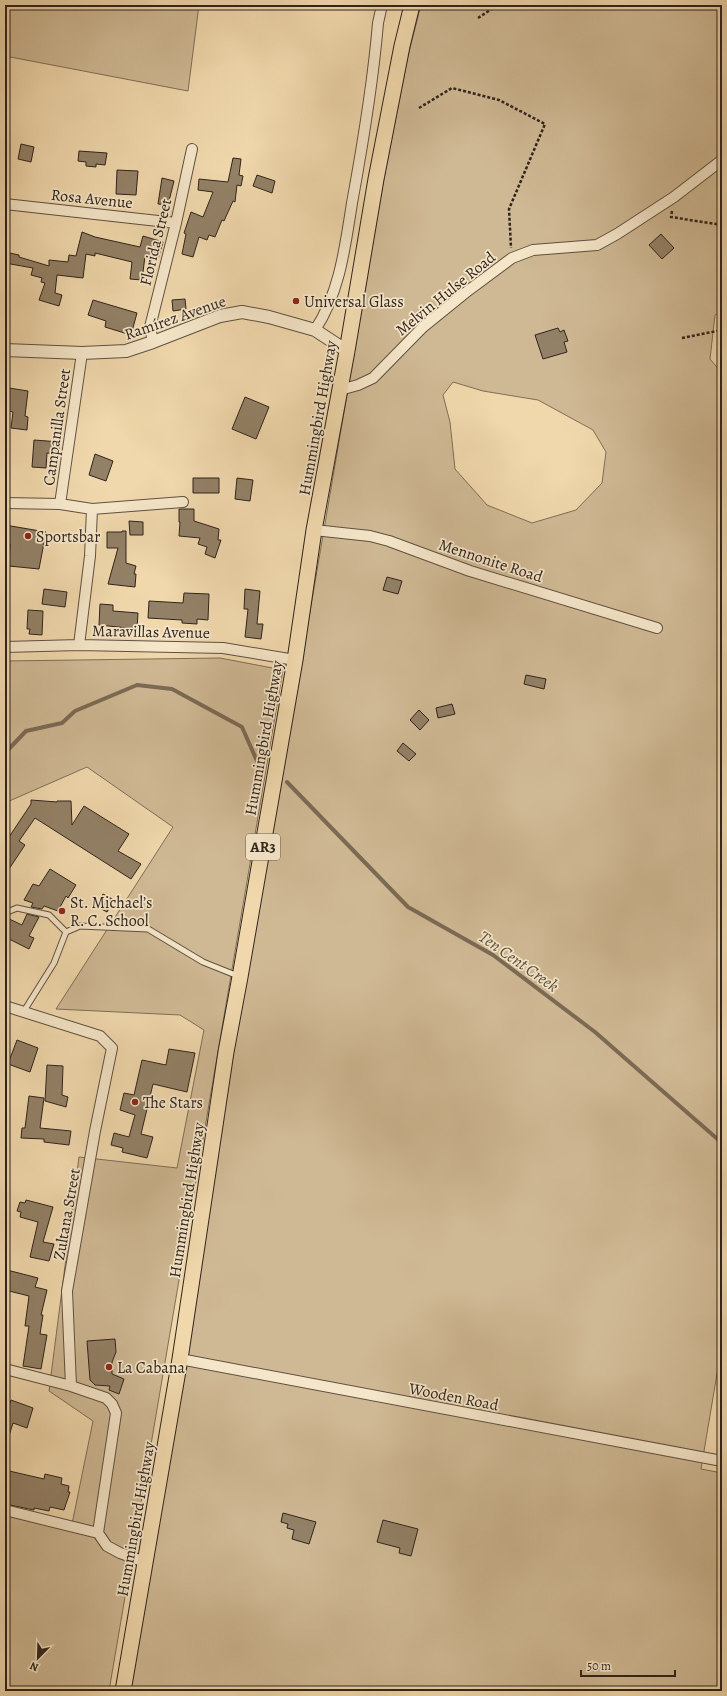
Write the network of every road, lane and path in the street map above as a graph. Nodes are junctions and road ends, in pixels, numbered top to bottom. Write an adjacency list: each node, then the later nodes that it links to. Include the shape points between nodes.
1 (382, 5): 13 (street, via 361,160 342,266 325,315)
2 (412, 5): 18 (main road, Hummingbird Highway / AR3, via 376,179)
3 (498, 5): 4 (path)
4 (478, 18)
5 (420, 108): 12 (path, via 452,88 499,100 545,124 509,209)
6 (192, 149): 10 (street, Florida Street)
7 (722, 160): 8 (street, Melvin Hulse Road)
8 (674, 197): 11 (path, via 671,217); 12 (street, Melvin Hulse Road, via 597,245 533,250)
9 (5, 204): 10 (street, Rosa Avenue)
10 (176, 223): 16 (street, Florida Street, via 150,327)
11 (722, 225)
12 (512, 258): 20 (street, Melvin Hulse Road, via 423,327 373,378)
13 (315, 330): 16 (street, Ramírez Avenue, via 242,312 220,316); 18 (street, Ramírez Avenue)
14 (722, 330): 15 (path)
15 (682, 338)
16 (153, 342): 19 (street, Ramírez Avenue, via 126,351)
17 (5, 350): 19 (street, Ramírez Avenue)
18 (347, 351): 20 (main road, Hummingbird Highway / AR3)
19 (82, 353): 23 (street, Campanilla Street)
20 (340, 390): 25 (main road, Hummingbird Highway / AR3)
21 (183, 502): 24 (street)
22 (5, 503): 23 (street)
23 (60, 504): 24 (street)
24 (92, 509): 27 (street, via 90,556)
25 (314, 530): 26 (street, Mennonite Road, via 370,536 389,541 470,571); 29 (main road, Hummingbird Highway / AR3)
26 (656, 628)
27 (79, 645): 28 (street, Maravillas Avenue); 29 (street, Maravillas Avenue, via 223,648)
28 (5, 647)
29 (295, 660): 32 (main road, Hummingbird Highway / AR3)
30 (5, 913): 31 (lane, via 17,908 49,915)
31 (66, 932): 32 (lane, via 80,926 148,929 203,962); 34 (lane, via 54,963)
32 (240, 977): 35 (main road, Hummingbird Highway / AR3, via 226,1052)
33 (5, 1006): 34 (street)
34 (24, 1011): 37 (street, Zultana Street, via 100,1036 112,1048 67,1292)
35 (180, 1359): 38 (street, Wooden Road); 41 (main road, Hummingbird Highway / AR3)
36 (5, 1369): 37 (street)
37 (71, 1386): 40 (street, via 106,1398 116,1413)
38 (722, 1461)
39 (5, 1510): 40 (street)
40 (98, 1533): 41 (street, via 107,1546)
41 (146, 1562): 42 (main road, Hummingbird Highway / AR3)
42 (123, 1691)

